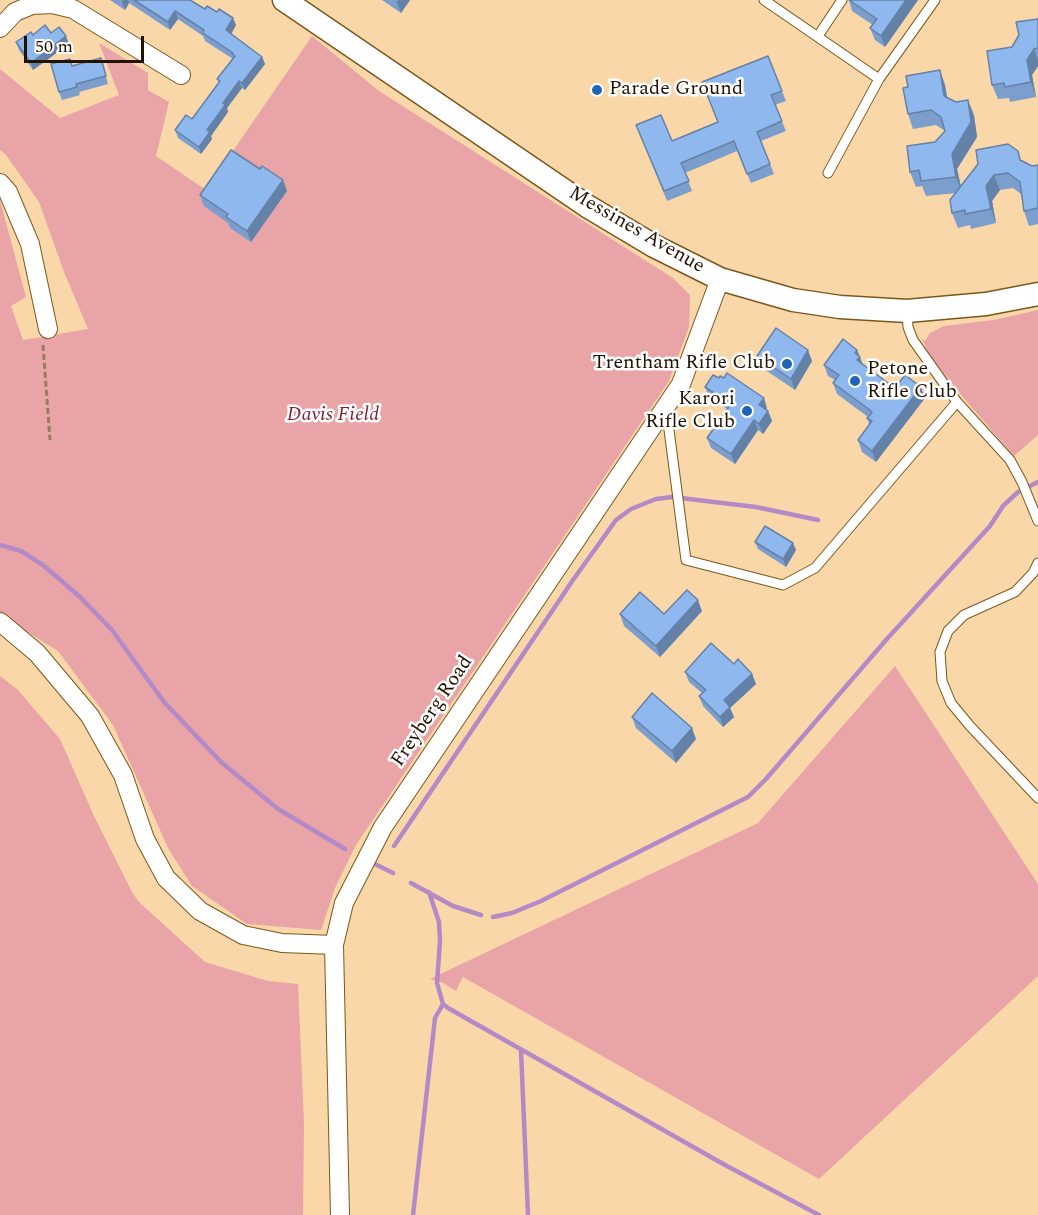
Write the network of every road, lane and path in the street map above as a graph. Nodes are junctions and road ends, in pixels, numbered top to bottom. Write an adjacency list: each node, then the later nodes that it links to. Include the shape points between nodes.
1 (284, 0): 11 (street, Messines Avenue, via 587,206)
2 (764, 0): 6 (lane)
3 (842, 0): 6 (lane)
4 (935, 0): 8 (lane)
5 (0, 28): 7 (street, via 15,12 32,5 73,9)
6 (818, 36): 8 (lane)
7 (181, 75)
8 (879, 80): 9 (lane)
9 (828, 174)
10 (0, 183): 14 (street, via 8,192 30,243)
11 (720, 279): 13 (street, Messines Avenue, via 793,300); 16 (street, Freyberg Road, via 681,384)
12 (1038, 294): 13 (street, Messines Avenue, via 986,304)
13 (907, 311): 15 (lane, via 913,340)
14 (48, 329): 17 (path, via 41,348)
15 (957, 402): 16 (lane, via 815,568 783,585 686,560); 18 (lane, via 1010,460)
16 (666, 406): 22 (street, Freyberg Road, via 383,827 344,903)
17 (50, 440)
18 (1038, 521)
19 (1038, 564): 21 (lane, via 1015,592 964,615 948,631 940,652 942,681 951,703)
20 (0, 622): 22 (street, via 37,652 90,716 123,775 145,838 166,878 200,911 243,935 282,943)
21 (1038, 798)
22 (334, 945): 23 (street, Freyberg Road)
23 (340, 1215)

